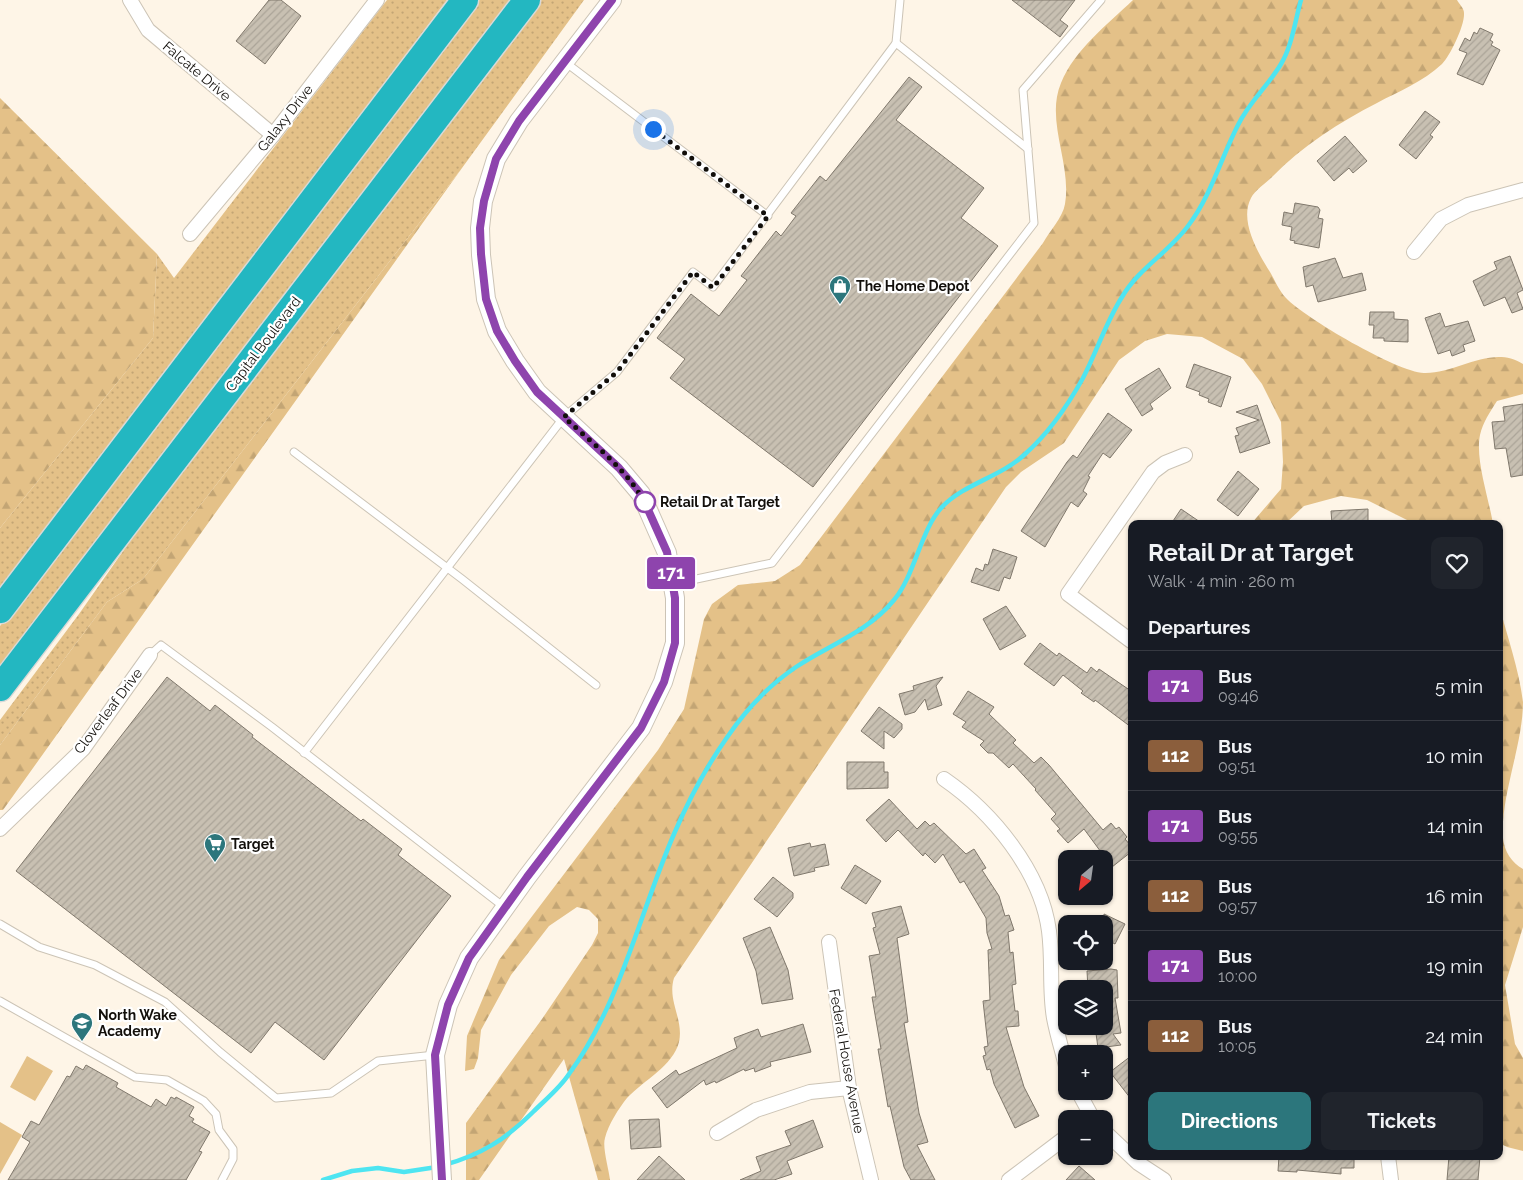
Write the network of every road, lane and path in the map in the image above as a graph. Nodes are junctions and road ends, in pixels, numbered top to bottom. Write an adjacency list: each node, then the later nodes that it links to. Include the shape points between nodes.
1 (130, 0): 10 (street, Falcate Drive, via 148,30)
2 (377, 0): 10 (street, Galaxy Drive)
3 (465, 0): 21 (highway)
4 (527, 0): 25 (highway, Capital Boulevard)
5 (612, 0): 9 (street)
6 (900, 0): 8 (lane)
7 (1102, 0): 11 (lane, via 1023,90)
8 (896, 43): 11 (lane); 13 (lane)
9 (564, 61): 13 (lane); 16 (street, via 519,121 496,159 480,228 486,299 497,331 537,392)
10 (273, 135): 14 (street, Galaxy Drive)
11 (1028, 149): 20 (lane, via 1034,223 772,563)
12 (1523, 190): 15 (street, via 1468,205 1440,219)
13 (768, 216): 16 (lane, via 713,288 693,272 617,372)
14 (190, 234)
15 (1414, 252)
16 (564, 417): 19 (lane); 20 (street, via 619,468 641,494 667,552)
17 (294, 452): 19 (lane)
18 (1185, 455): 22 (street, via 1153,472 1068,594)
19 (447, 568): 24 (lane); 26 (lane)
20 (673, 584): 29 (street, via 675,643 664,682 641,728)
21 (0, 610)
22 (1128, 639)
23 (150, 655): 26 (lane, via 161,645); 28 (street, Cloverleaf Drive, via 83,749)
24 (596, 685)
25 (0, 688)
26 (304, 753): 29 (lane)
27 (944, 779): 33 (street, via 970,797 999,826 1040,898 1049,930 1054,1017)
28 (0, 829)
29 (504, 908): 34 (street, via 469,958 448,1005)
30 (0, 924): 34 (lane, via 39,947 95,965 165,1002 276,1098 331,1092 378,1061)
31 (829, 942): 35 (street, Federal House Avenue)
32 (0, 1001): 42 (lane, via 134,1077 167,1080 208,1104 216,1114 219,1130 234,1150)
33 (1061, 1045)
34 (435, 1055): 43 (street)
35 (849, 1088): 36 (street, via 810,1092 756,1110); 44 (street, Federal House Avenue)
36 (717, 1133)
37 (1113, 1140): 39 (street)
38 (1058, 1143): 45 (street)
39 (1128, 1154)
40 (1134, 1160): 46 (street)
41 (1388, 1160): 47 (street)
42 (222, 1180)
43 (442, 1180)
44 (871, 1180)
45 (1009, 1180)
46 (1164, 1180)
47 (1391, 1180)

